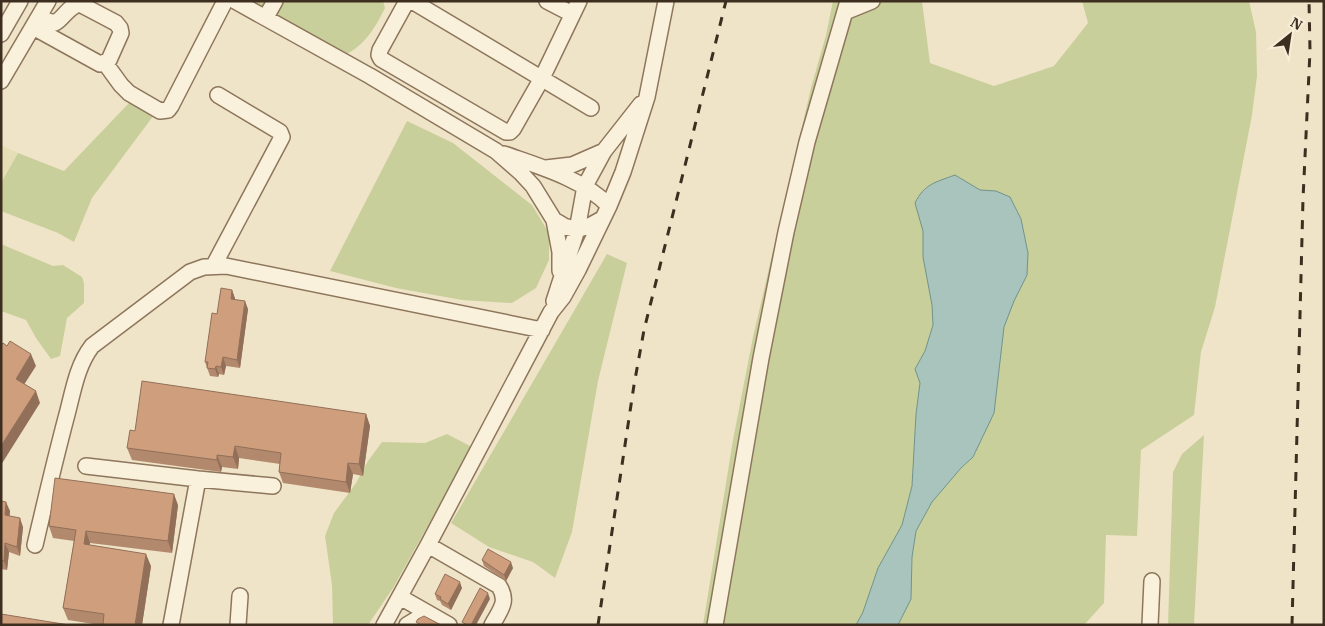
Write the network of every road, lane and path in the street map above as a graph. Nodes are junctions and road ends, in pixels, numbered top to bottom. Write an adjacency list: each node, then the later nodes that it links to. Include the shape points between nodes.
1 (20, 1): 15 (street)
2 (48, 1): 14 (street)
3 (225, 1): 16 (street, via 168,110 160,111 129,93)
4 (235, 1): 13 (street)
5 (275, 1): 13 (street)
6 (407, 1): 17 (street, via 380,50 378,55 381,59 506,132 513,129)
7 (412, 1): 17 (street)
8 (547, 1): 12 (street)
9 (666, 1): 20 (street)
10 (872, 1): 11 (street)
11 (846, 7): 49 (street, via 789,219)
12 (576, 8): 17 (street)
13 (266, 17): 22 (street)
14 (35, 23): 16 (street, via 78,53 100,64); 16 (street, via 54,23 61,20 71,7 80,4 116,24 121,33); 18 (street)
15 (1, 34)
16 (105, 63)
17 (542, 78): 21 (street)
18 (1, 81)
19 (218, 95): 30 (street, via 280,132 282,137)
20 (647, 97): 23 (street); 26 (street)
21 (591, 108)
22 (496, 151): 24 (street); 28 (street, via 533,186)
23 (604, 151): 24 (street, via 572,165); 25 (street)
24 (544, 168): 25 (street)
25 (585, 186): 26 (street); 29 (street)
26 (609, 206): 27 (street)
27 (602, 219): 29 (street); 32 (street, via 570,286)
28 (554, 220): 29 (street); 31 (street, via 560,252)
29 (577, 230): 31 (street)
30 (214, 265): 33 (street); 37 (street, via 190,272 92,346 84,357)
31 (558, 289): 32 (street)
32 (552, 312): 33 (street)
33 (542, 330): 38 (street)
34 (86, 466): 35 (street)
35 (198, 479): 36 (street); 43 (street)
36 (274, 486)
37 (35, 545)
38 (428, 545): 41 (street); 48 (street, via 498,586 505,601)
39 (1152, 581): 50 (street)
40 (240, 596): 44 (street)
41 (400, 597): 42 (street); 45 (street)
42 (427, 614): 46 (street); 47 (street)
43 (171, 625)
44 (238, 625)
45 (384, 625)
46 (407, 625)
47 (449, 625)
48 (492, 625)
49 (715, 625)
50 (1150, 625)

